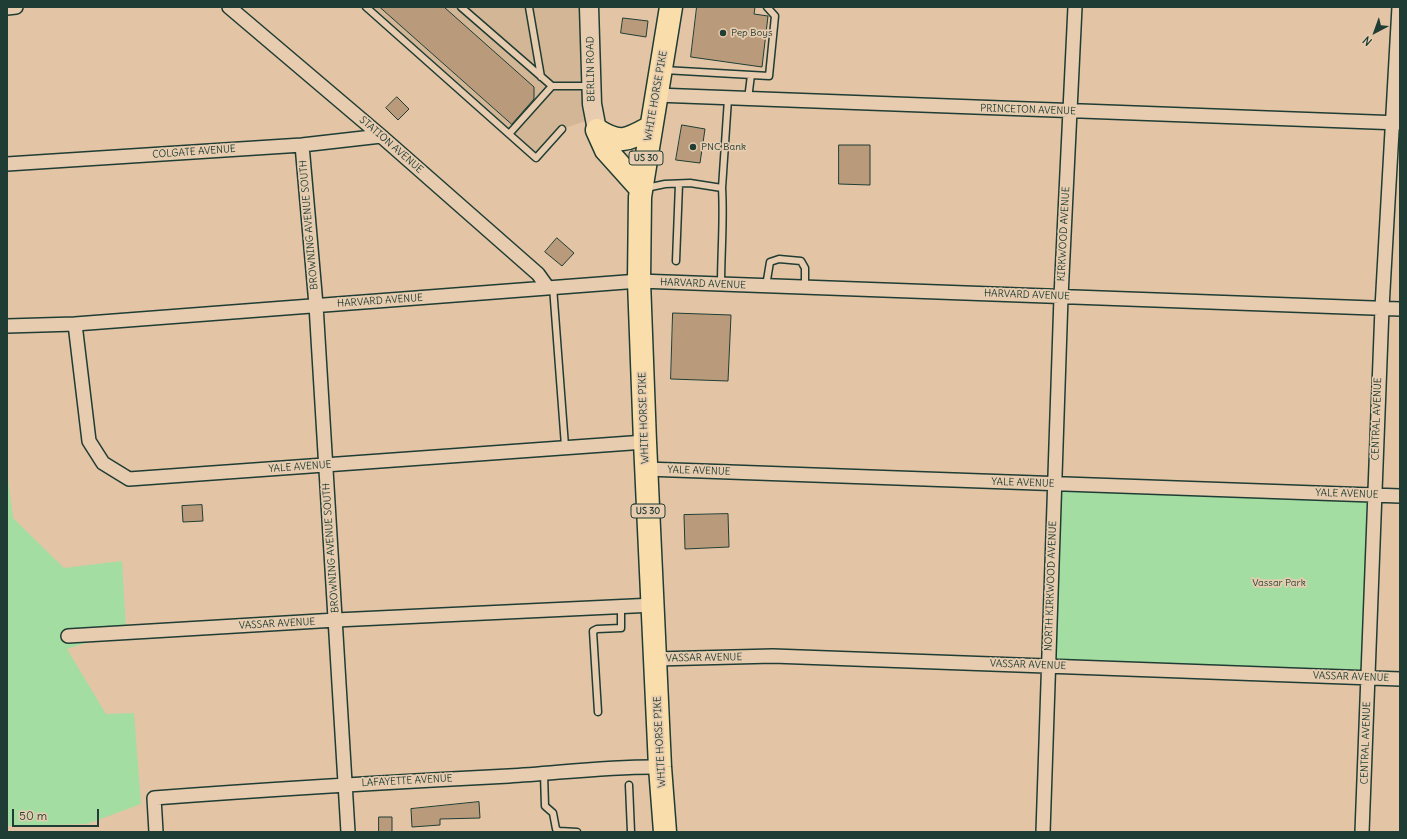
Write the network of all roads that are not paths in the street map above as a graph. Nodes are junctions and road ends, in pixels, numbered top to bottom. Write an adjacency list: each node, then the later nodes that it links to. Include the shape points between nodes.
1 (16, 7): 10 (street)
2 (229, 7): 26 (street, STATION AVENUE)
3 (366, 7): 25 (lane)
4 (461, 7): 14 (lane)
5 (529, 7): 14 (lane)
6 (671, 7): 12 (highway, WHITE HORSE PIKE / US 30)
7 (767, 7): 13 (lane, via 775,16 769,76)
8 (1074, 7): 20 (street, KIRKWOOD AVENUE)
9 (1399, 7): 21 (street, CENTRAL AVENUE)
10 (7, 8)
11 (591, 10): 16 (street, BERLIN ROAD)
12 (660, 70): 13 (lane); 17 (highway, WHITE HORSE PIKE / US 30)
13 (751, 75): 19 (lane)
14 (541, 77): 15 (lane)
15 (552, 86): 16 (lane); 25 (lane)
16 (592, 86): 24 (street, BERLIN ROAD, via 592,104)
17 (656, 95): 18 (street, PRINCETON AVENUE); 22 (highway, WHITE HORSE PIKE / US 30)
18 (728, 98): 19 (street, PRINCETON AVENUE); 30 (lane)
19 (748, 99): 20 (street, PRINCETON AVENUE)
20 (1070, 112): 21 (street, PRINCETON AVENUE); 38 (street, KIRKWOOD AVENUE)
21 (1397, 123): 40 (street, CENTRAL AVENUE)
22 (651, 126): 24 (highway, via 625,141 614,140); 31 (highway, WHITE HORSE PIKE / US 30)
23 (562, 129): 25 (lane, via 536,158)
24 (597, 130): 31 (highway, via 606,150)
25 (509, 134)
26 (380, 136): 27 (street, COLGATE AVENUE); 36 (street, STATION AVENUE)
27 (302, 145): 28 (street, COLGATE AVENUE); 39 (street, BROWNING AVENUE SOUTH)
28 (7, 164)
29 (679, 184): 30 (lane, via 690,183); 31 (lane); 32 (lane)
30 (722, 188): 34 (lane, via 724,211 720,250)
31 (641, 189): 33 (highway, WHITE HORSE PIKE / US 30)
32 (676, 261)
33 (639, 282): 34 (street, HARVARD AVENUE); 36 (street, HARVARD AVENUE); 44 (highway, WHITE HORSE PIKE / US 30)
34 (721, 284): 35 (street, HARVARD AVENUE)
35 (766, 286): 37 (street, HARVARD AVENUE); 37 (lane, via 770,262 779,258 803,263)
36 (551, 287): 39 (street, HARVARD AVENUE); 45 (lane)
37 (805, 288): 38 (street, HARVARD AVENUE)
38 (1061, 297): 40 (street, HARVARD AVENUE); 48 (street, KIRKWOOD AVENUE)
39 (316, 305): 42 (street, HARVARD AVENUE); 46 (street, BROWNING AVENUE SOUTH)
40 (1382, 308): 41 (street, HARVARD AVENUE); 49 (street, CENTRAL AVENUE)
41 (1400, 309)
42 (75, 324): 43 (street, HARVARD AVENUE); 46 (street, YALE AVENUE, via 89,441 103,463 129,479)
43 (7, 326)
44 (645, 442): 45 (street, YALE AVENUE); 47 (highway, WHITE HORSE PIKE / US 30)
45 (565, 446): 46 (street, YALE AVENUE)
46 (325, 465): 53 (street, BROWNING AVENUE SOUTH)
47 (646, 470): 48 (street, YALE AVENUE); 51 (highway, WHITE HORSE PIKE / US 30)
48 (1054, 485): 49 (street, YALE AVENUE); 56 (street, NORTH KIRKWOOD AVENUE)
49 (1374, 495): 50 (street, YALE AVENUE); 57 (street, CENTRAL AVENUE)
50 (1400, 496)
51 (654, 605): 52 (street, VASSAR AVENUE); 55 (highway, WHITE HORSE PIKE / US 30)
52 (621, 607): 53 (street, VASSAR AVENUE); 59 (lane, via 621,628 597,628 593,631)
53 (336, 620): 54 (street, VASSAR AVENUE); 62 (street, BROWNING AVENUE SOUTH)
54 (68, 636)
55 (655, 659): 56 (street, VASSAR AVENUE, via 773,656); 60 (highway, WHITE HORSE PIKE / US 30)
56 (1048, 666): 57 (street, VASSAR AVENUE); 69 (street, NORTH KIRKWOOD AVENUE)
57 (1369, 678): 58 (street, VASSAR AVENUE); 70 (street, CENTRAL AVENUE)
58 (1400, 679)
59 (598, 712)
60 (660, 768): 61 (street, LAFAYETTE AVENUE, via 628,767); 68 (highway, WHITE HORSE PIKE / US 30)
61 (544, 774): 62 (street, LAFAYETTE AVENUE); 66 (lane, via 545,806 553,813 556,829)
62 (347, 784): 64 (street, LAFAYETTE AVENUE, via 154,798); 65 (street, BROWNING AVENUE SOUTH)
63 (629, 785): 67 (lane)
64 (156, 832)
65 (348, 832)
66 (577, 832)
67 (631, 832)
68 (665, 832)
69 (1043, 832)
70 (1362, 832)

